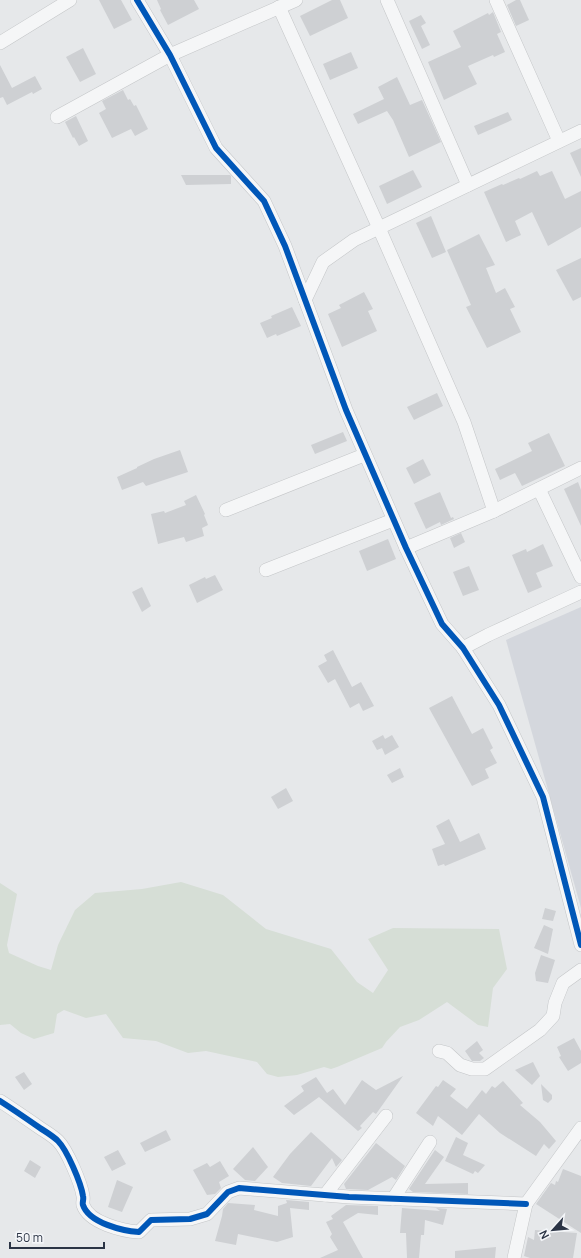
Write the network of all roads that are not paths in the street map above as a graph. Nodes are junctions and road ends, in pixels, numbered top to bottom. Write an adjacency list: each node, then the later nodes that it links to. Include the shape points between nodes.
1 (70, 0): 7 (street)
2 (137, 0): 8 (street)
3 (296, 0): 6 (street)
4 (387, 0): 12 (street)
5 (496, 0): 11 (street)
6 (279, 8): 8 (street); 13 (street)
7 (0, 43)
8 (170, 55): 9 (street); 14 (street, via 216,148 264,201 285,246)
9 (57, 117)
10 (581, 130): 11 (street)
11 (560, 141): 12 (street)
12 (468, 185): 13 (street)
13 (379, 228): 14 (street, via 354,240 323,262); 19 (street, via 464,422)
14 (305, 300): 15 (street)
15 (364, 454): 18 (street); 20 (street)
16 (581, 468): 17 (street)
17 (539, 489): 19 (street); 23 (street)
18 (226, 510)
19 (494, 511): 21 (street)
20 (393, 520): 21 (street); 22 (street)
21 (406, 548): 25 (street, via 442,624)
22 (266, 570)
23 (581, 577)
24 (581, 592): 25 (street)
25 (463, 648): 26 (street, via 499,706 543,797)
26 (581, 945)
27 (581, 970): 28 (street, via 563,983 553,1016 540,1030 485,1069 472,1069 460,1065 447,1053)
28 (439, 1051)
29 (0, 1101): 33 (street, via 58,1141 74,1169 84,1197 83,1205 96,1219 110,1227 139,1232 151,1220 190,1219 207,1214 228,1192 239,1188)
30 (386, 1116): 33 (street)
31 (581, 1128): 35 (street)
32 (430, 1142): 34 (street)
33 (325, 1195): 34 (street)
34 (393, 1199): 35 (street)
35 (526, 1204): 36 (street)
36 (514, 1258)

